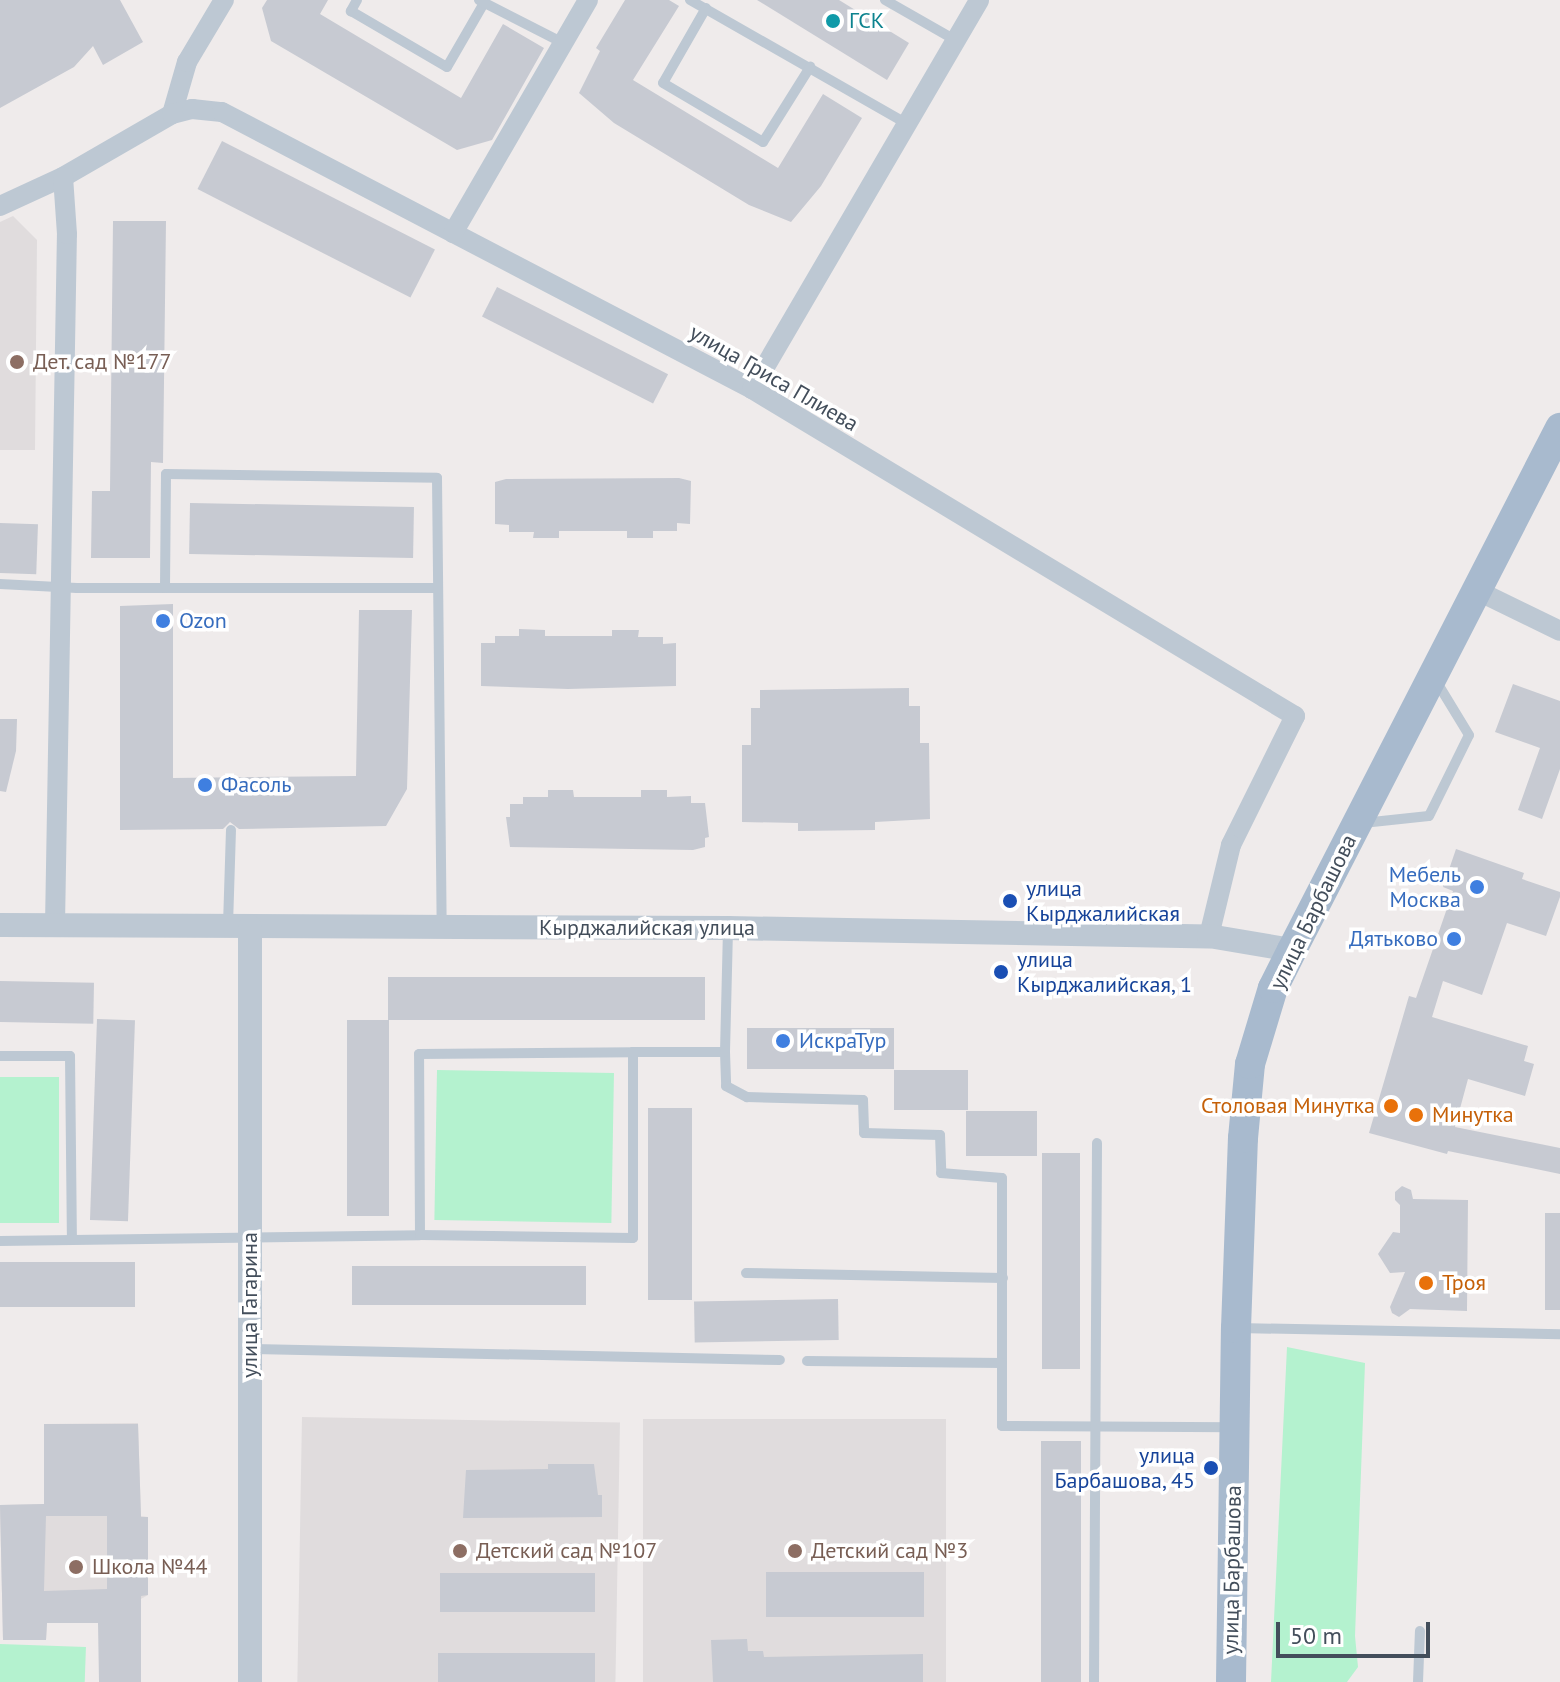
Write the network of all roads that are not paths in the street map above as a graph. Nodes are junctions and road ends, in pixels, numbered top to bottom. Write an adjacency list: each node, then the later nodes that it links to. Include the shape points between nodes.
1 (224, 0): 12 (street, via 187,62)
2 (357, 0): 7 (lane, via 351,11 447,67)
3 (588, 0): 10 (street)
4 (690, 0): 8 (lane)
5 (885, 0): 9 (lane)
6 (979, 0): 9 (street)
7 (482, 2): 10 (lane)
8 (706, 8): 11 (lane); 11 (lane, via 663,83 763,142)
9 (955, 40): 13 (street)
10 (563, 43): 16 (street)
11 (810, 67): 13 (lane)
12 (172, 114): 14 (street, улица Гриса Плиева); 16 (street, улица Гриса Плиева, via 192,109 222,112)
13 (906, 123): 17 (street)
14 (63, 177): 15 (street, улица Гриса Плиева); 20 (street, via 67,234)
15 (0, 206)
16 (453, 233): 17 (street, улица Гриса Плиева)
17 (752, 389): 33 (street, улица Гриса Плиева, via 1295,716 1231,845)
18 (1560, 428): 23 (main road, улица Барбашова)
19 (0, 584): 20 (lane)
20 (61, 588): 21 (lane); 29 (street)
21 (165, 588): 22 (lane); 22 (lane, via 166,474 437,478)
22 (438, 588): 31 (lane)
23 (1476, 590): 24 (street); 25 (main road, улица Барбашова)
24 (1560, 631)
25 (1434, 677): 26 (main road, улица Барбашова); 26 (lane, via 1469,735 1429,816)
26 (1357, 824): 34 (main road, улица Барбашова)
27 (231, 830): 30 (lane)
28 (0, 925): 29 (street, Кырджалийская улица)
29 (55, 925): 30 (street, Кырджалийская улица)
30 (239, 927): 31 (street, Кырджалийская улица); 40 (street, улица Гагарина)
31 (442, 927): 32 (street, Кырджалийская улица)
32 (728, 928): 33 (street, Кырджалийская улица); 36 (lane)
33 (1209, 936): 34 (street, Кырджалийская улица)
34 (1292, 950): 45 (main road, улица Барбашова, via 1273,988 1250,1064)
35 (633, 1052): 36 (lane); 39 (lane, via 419,1054); 39 (lane, via 633,1238)
36 (725, 1052): 44 (lane, via 726,1086 747,1097 863,1100 864,1133 940,1135 941,1173 1002,1178)
37 (0, 1056): 41 (lane, via 70,1056)
38 (1097, 1143): 51 (lane)
39 (420, 1235): 40 (lane)
40 (250, 1238): 41 (lane); 47 (street, улица Гагарина)
41 (72, 1240): 42 (lane)
42 (0, 1241)
43 (746, 1273): 44 (lane)
44 (1003, 1278): 50 (lane)
45 (1236, 1328): 46 (lane); 52 (main road, улица Барбашова)
46 (1560, 1334)
47 (249, 1349): 48 (lane); 54 (street, улица Гагарина)
48 (780, 1360)
49 (807, 1361): 50 (lane)
50 (1002, 1363): 51 (lane, via 1002,1426)
51 (1095, 1426): 52 (lane); 55 (lane)
52 (1233, 1427): 56 (main road, улица Барбашова)
53 (1420, 1631): 57 (lane)
54 (250, 1682)
55 (1094, 1682)
56 (1231, 1682)
57 (1418, 1682)

